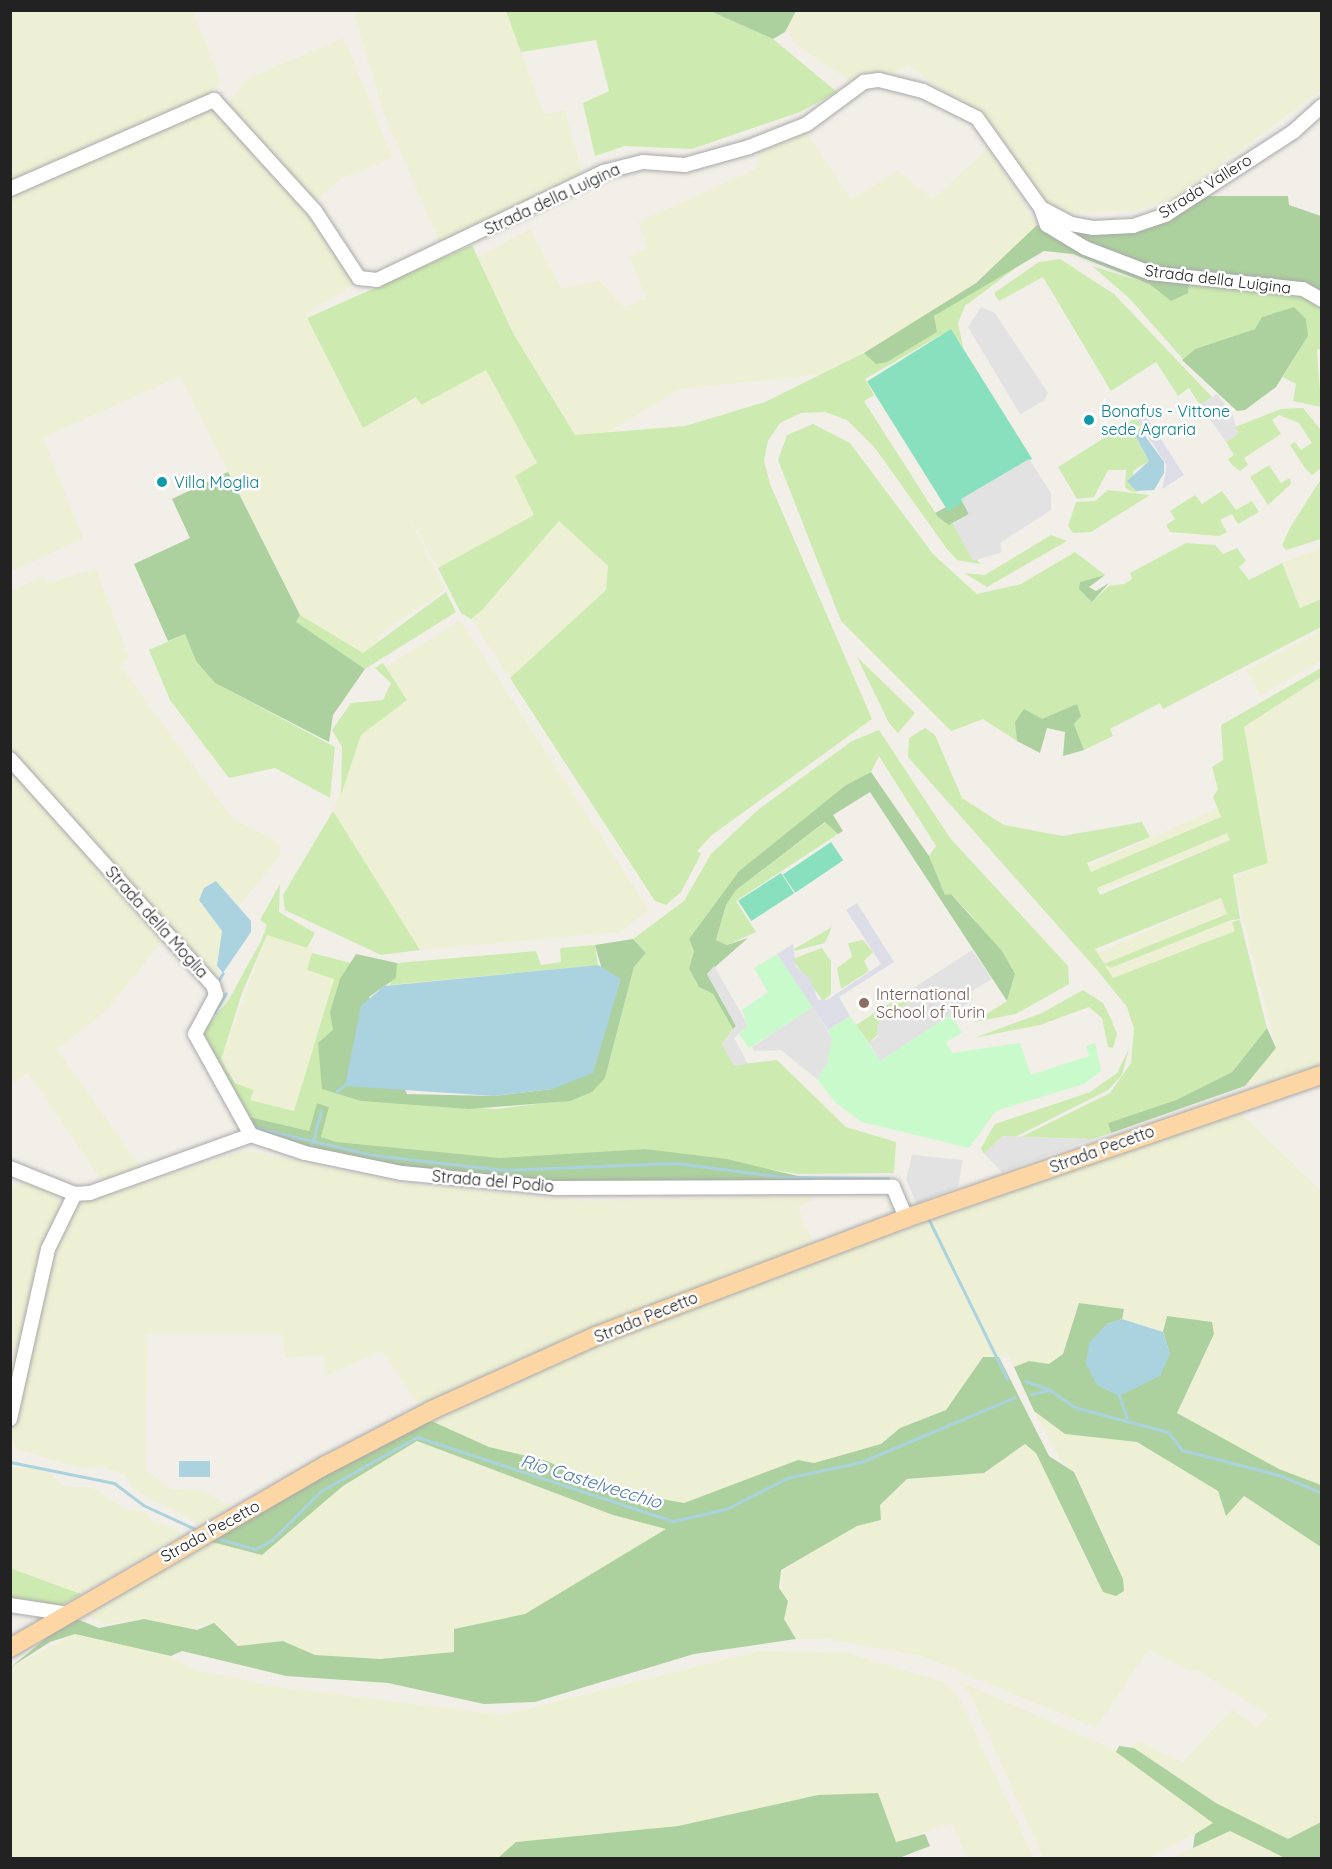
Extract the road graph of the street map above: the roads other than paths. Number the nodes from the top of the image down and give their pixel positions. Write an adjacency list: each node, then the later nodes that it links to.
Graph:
1 (1322, 106): 3 (street, Strada Vallero)
2 (10, 189): 3 (street, Strada della Luigina)
3 (1041, 208): 4 (street, Strada della Luigina)
4 (1322, 300)
5 (10, 759): 7 (street, Strada della Moglia)
6 (1322, 1075): 10 (main road, Strada Pecetto)
7 (251, 1135): 9 (street); 10 (street, Strada del Podio)
8 (10, 1168): 9 (street)
9 (75, 1194): 11 (street)
10 (906, 1218): 13 (main road, Strada Pecetto)
11 (10, 1419)
12 (10, 1605): 13 (street)
13 (63, 1613): 14 (main road, Strada Pecetto)
14 (10, 1648)

